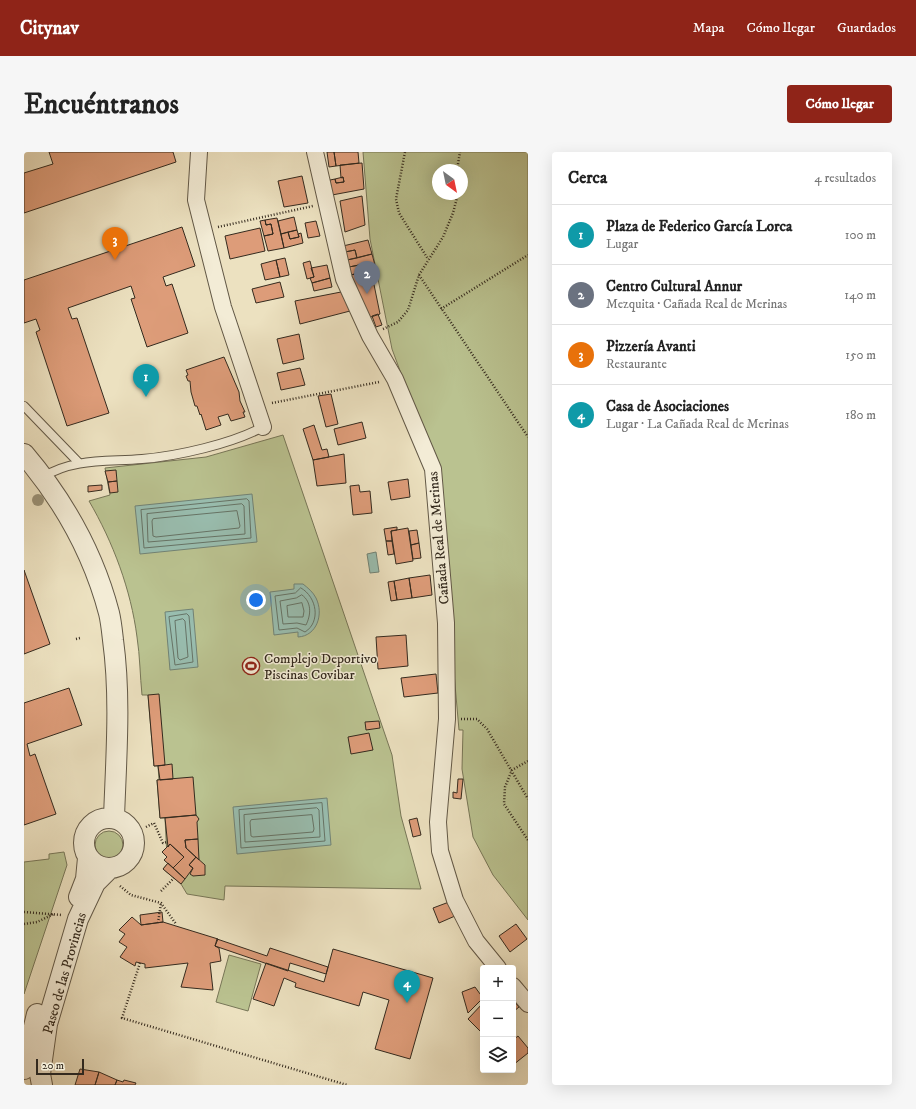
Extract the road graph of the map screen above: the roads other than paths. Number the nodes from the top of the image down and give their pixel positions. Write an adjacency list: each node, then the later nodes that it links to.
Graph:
1 (200, 152): 4 (street)
2 (315, 152): 11 (street, Cañada Real de Merinas)
3 (24, 406): 6 (lane)
4 (263, 427): 6 (lane)
5 (24, 454): 7 (street)
6 (79, 463): 7 (lane)
7 (44, 477): 8 (street)
8 (114, 818): 9 (street); 10 (street)
9 (88, 858): 10 (street); 14 (street, Paseo de las Provincias)
10 (109, 869): 15 (street, Paseo de las Provincias)
11 (496, 965)
12 (516, 990): 13 (street)
13 (528, 1004)
14 (24, 1070)
15 (42, 1085)

